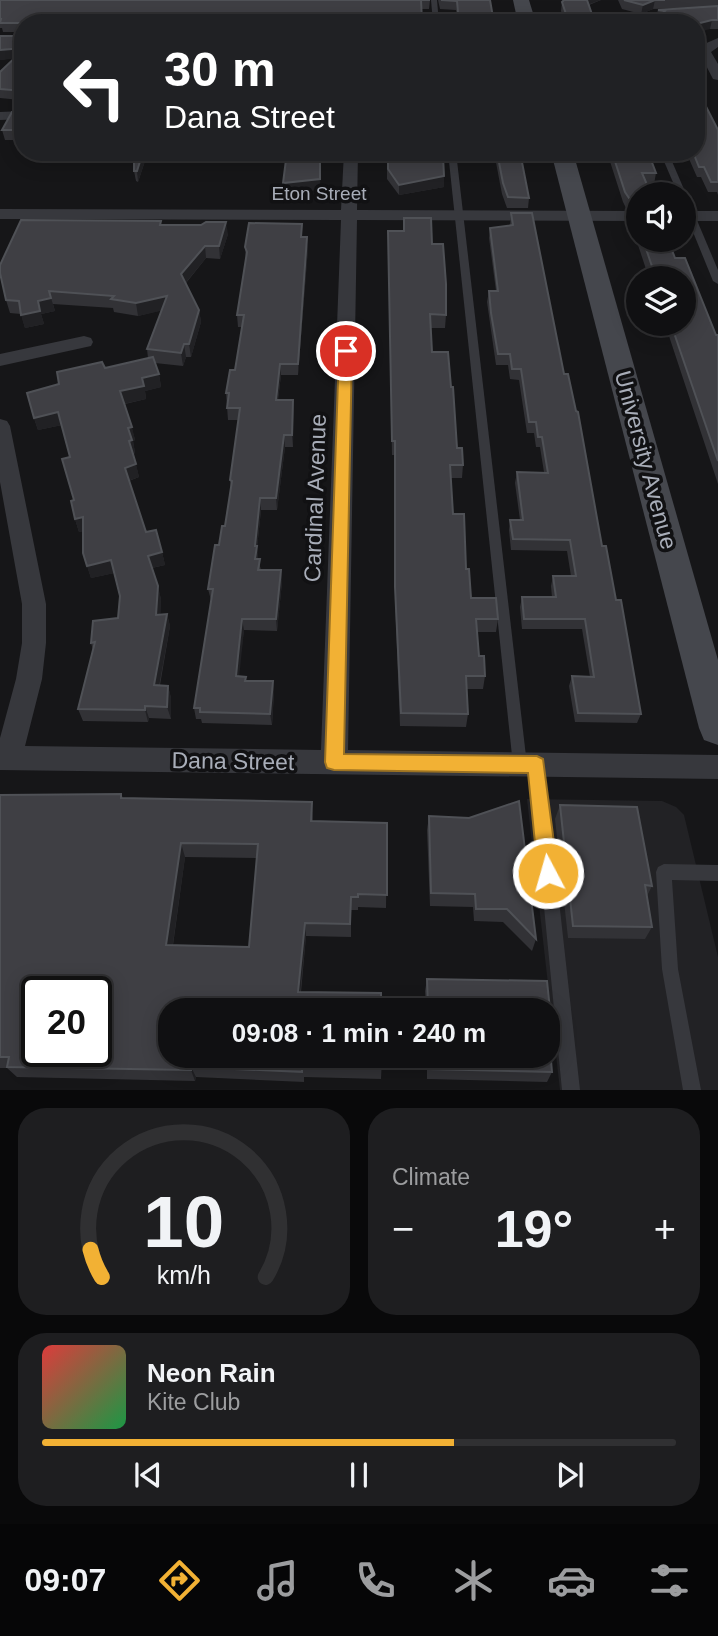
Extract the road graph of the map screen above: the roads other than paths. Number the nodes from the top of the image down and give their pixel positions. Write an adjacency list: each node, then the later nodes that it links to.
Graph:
1 (681, 11): 2 (lane)
2 (653, 14)
3 (714, 43): 4 (street)
4 (718, 76)
5 (351, 161): 11 (street, Cardinal Avenue)
6 (453, 161): 12 (lane)
7 (564, 161): 13 (street, University Avenue)
8 (668, 161): 9 (lane)
9 (677, 182)
10 (0, 214): 11 (street, Eton Street)
11 (349, 214): 12 (street, Eton Street); 24 (street, Cardinal Avenue)
12 (460, 215): 13 (street, Eton Street); 25 (lane)
13 (579, 216): 14 (street, Eton Street); 22 (street, University Avenue)
14 (626, 216)
15 (696, 216): 16 (street)
16 (718, 216)
17 (696, 233): 18 (lane)
18 (718, 281)
19 (84, 342): 20 (street)
20 (0, 360)
21 (0, 426): 23 (street)
22 (718, 728)
23 (4, 758): 24 (street, Dana Street)
24 (334, 762): 25 (street, Dana Street)
25 (528, 765): 26 (street, Dana Street); 28 (lane)
26 (718, 767)
27 (718, 873): 29 (lane)
28 (571, 1090)
29 (692, 1090)

